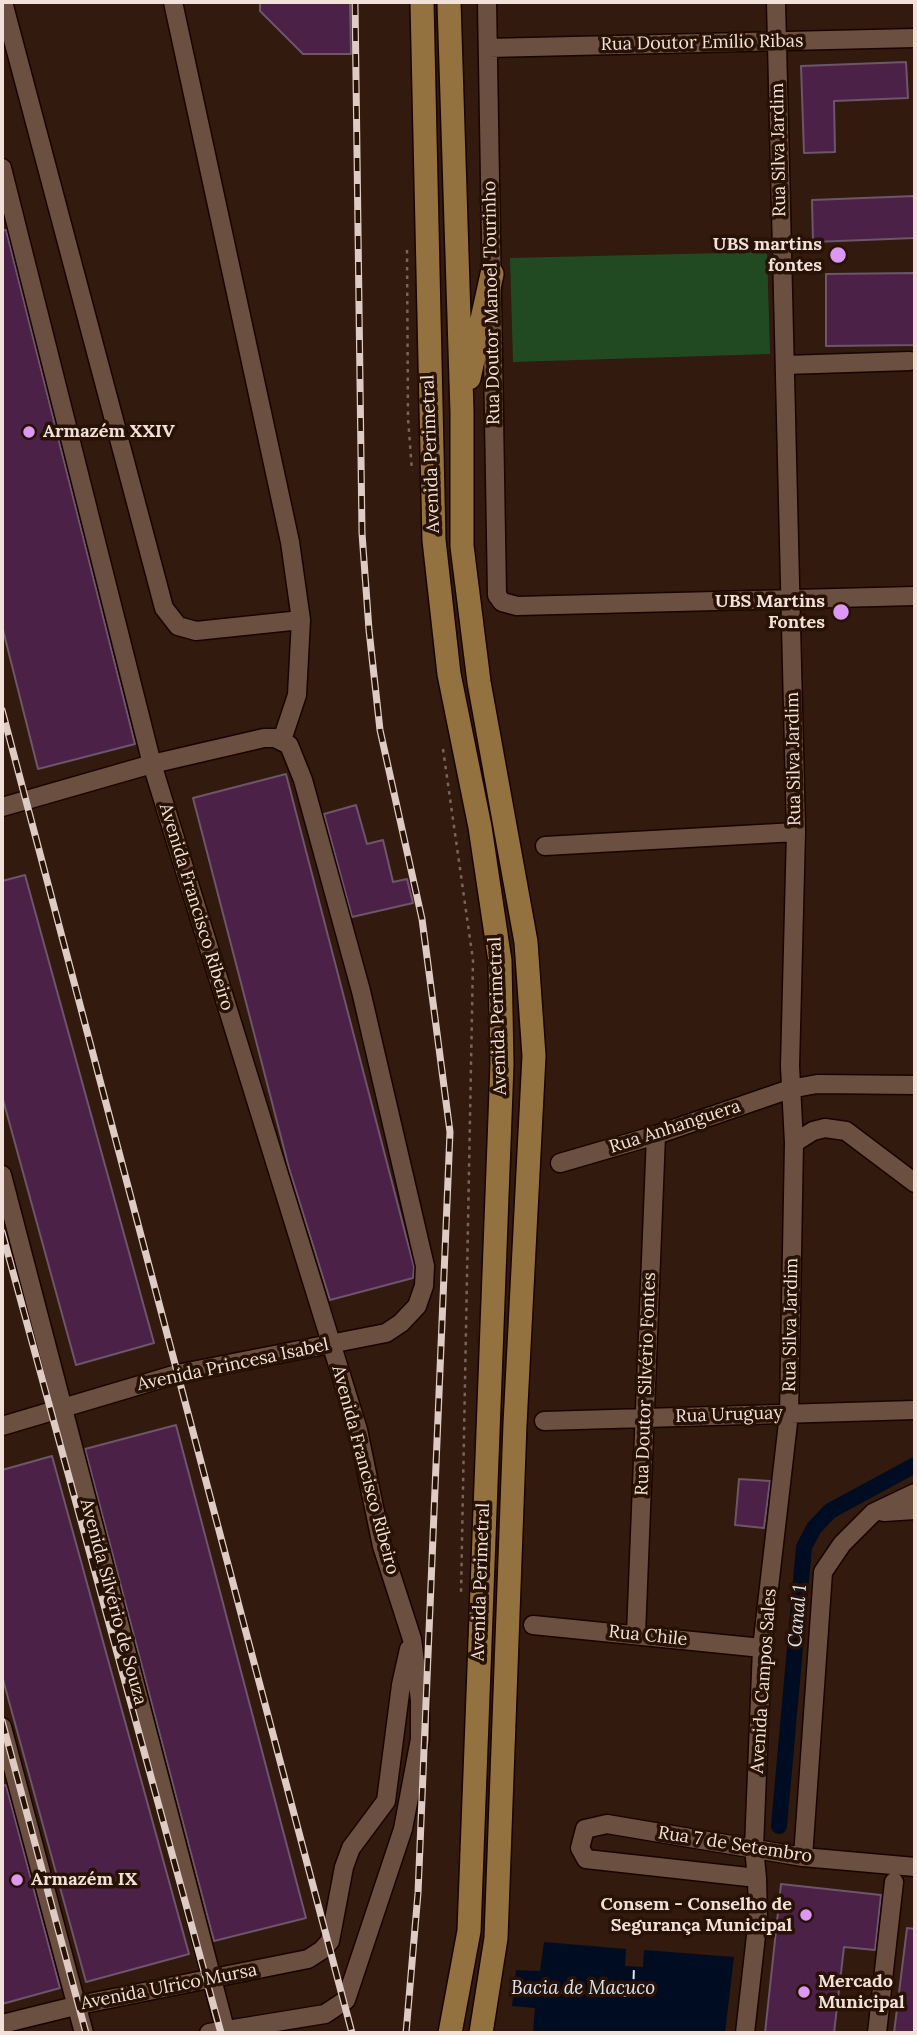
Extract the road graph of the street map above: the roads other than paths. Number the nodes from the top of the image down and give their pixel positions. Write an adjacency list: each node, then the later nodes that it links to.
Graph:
1 (3, 2): 18 (street)
2 (173, 2): 18 (street)
3 (422, 2): 57 (main road, Avenida Perimetral)
4 (449, 2): 15 (main road, Avenida Perimetral)
5 (487, 2): 9 (street, Rua Doutor Manoel Tourinho)
6 (776, 2): 8 (street, Rua Silva Jardim)
7 (915, 38): 8 (street, Rua Doutor Emílio Ribas)
8 (777, 42): 9 (street, Rua Doutor Emílio Ribas); 14 (street, Rua Silva Jardim)
9 (488, 48): 12 (street, Rua Doutor Manoel Tourinho)
10 (2, 168): 11 (street, Avenida Francisco Ribeiro)
11 (5, 198): 20 (street, Avenida Francisco Ribeiro)
12 (492, 274): 15 (main road); 17 (street, Rua Doutor Manoel Tourinho)
13 (910, 361): 14 (street)
14 (785, 365): 17 (street, Rua Silva Jardim)
15 (462, 412): 58 (main road, Avenida Perimetral)
16 (915, 596): 17 (street)
17 (791, 599): 22 (street, Rua Silva Jardim)
18 (301, 620): 19 (street)
19 (282, 740): 20 (street); 31 (street, Avenida Princesa Isabel)
20 (152, 764): 21 (street); 31 (street, Avenida Francisco Ribeiro)
21 (2, 807)
22 (796, 832): 23 (street); 25 (street, Rua Silva Jardim)
23 (545, 846)
24 (915, 1085): 25 (street, Rua Anhanguera)
25 (790, 1088): 26 (street, Rua Anhanguera); 27 (street, Rua Silva Jardim)
26 (656, 1135): 28 (street, Rua Anhanguera); 35 (street, Rua Doutor Silvério Fontes)
27 (794, 1143): 30 (street); 34 (street, Rua Silva Jardim)
28 (560, 1163)
29 (2, 1175): 32 (street, Avenida Silvério de Souza)
30 (915, 1183)
31 (330, 1344): 32 (street, Avenida Princesa Isabel); 44 (street, Avenida Francisco Ribeiro)
32 (62, 1408): 37 (street, Avenida Princesa Isabel); 52 (street, Avenida Silvério de Souza)
33 (915, 1410): 34 (street, Rua Uruguay)
34 (789, 1413): 35 (street, Rua Uruguay); 41 (street, Rua Silva Jardim)
35 (645, 1418): 36 (street, Rua Uruguay); 43 (street, Rua Doutor Silvério Fontes)
36 (544, 1421)
37 (2, 1426)
38 (915, 1493): 40 (street)
39 (915, 1510): 40 (street)
40 (873, 1513): 48 (street)
41 (779, 1515): 45 (street, Avenida Campos Sales)
42 (533, 1625): 43 (street, Rua Chile)
43 (636, 1634): 45 (street, Rua Chile)
44 (412, 1639): 52 (street, Avenida Ulrico Mursa); 55 (street, Avenida Francisco Ribeiro)
45 (762, 1648): 47 (street, Avenida Campos Sales)
46 (2, 1727): 53 (street)
47 (754, 1848): 48 (street, Rua 7 de Setembro); 50 (street, Avenida Campos Sales); 50 (street, Rua 7 de Setembro)
48 (803, 1857): 49 (street, Rua 7 de Setembro)
49 (915, 1867)
50 (757, 1878): 59 (street, Avenida Campos Sales)
51 (894, 1882): 60 (street)
52 (212, 1979): 53 (street, Avenida Ulrico Mursa); 55 (street, Avenida Silvério de Souza)
53 (77, 2006): 54 (street, Avenida Ulrico Mursa); 56 (street)
54 (2, 2024)
55 (217, 2031)
56 (84, 2033)
57 (450, 2033)
58 (481, 2033)
59 (745, 2033)
60 (877, 2033)

